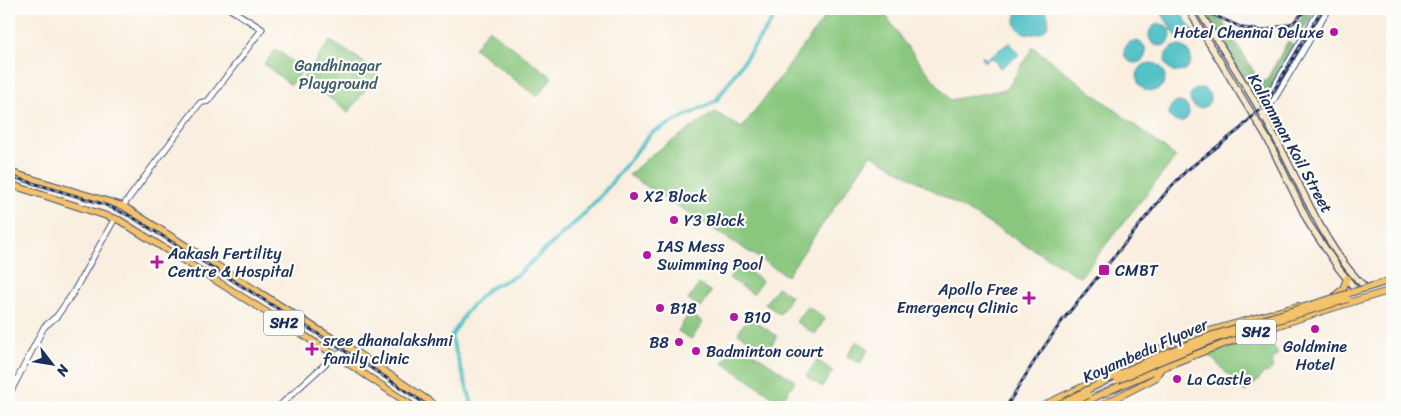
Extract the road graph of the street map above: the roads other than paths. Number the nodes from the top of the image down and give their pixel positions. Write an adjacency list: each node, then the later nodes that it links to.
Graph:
1 (230, 9): 10 (street)
2 (1188, 9): 14 (main road, Kaliamman Koil Street)
3 (1198, 9): 6 (main road, Kaliamman Koil Street)
4 (1320, 9): 6 (street)
5 (1328, 9): 7 (street)
6 (1260, 110): 7 (main road, Kaliamman Koil Street)
7 (1263, 118): 17 (main road, Kaliamman Koil Street)
8 (9, 172): 10 (main road, SH2)
9 (9, 184): 11 (main road, SH2)
10 (123, 206): 12 (main road, SH2)
11 (115, 218): 13 (main road, SH2); 29 (street)
12 (218, 266): 13 (main road); 23 (main road, SH2)
13 (211, 277): 24 (main road, SH2)
14 (1347, 278): 18 (main road, Kaliamman Koil Street); 20 (main road)
15 (1392, 279): 17 (main road, SH2); 35 (main road, Koyambedu Flyover, bridge)
16 (1392, 285): 36 (main road, Koyambedu Flyover, bridge)
17 (1365, 287): 18 (main road, SH2)
18 (1356, 290): 20 (main road, SH2)
19 (1392, 290): 22 (main road, SH2)
20 (1336, 295): 21 (main road, SH2)
21 (1238, 323): 22 (main road); 25 (main road, SH2)
22 (1242, 337): 26 (main road, SH2)
23 (351, 349): 24 (street); 33 (main road, SH2)
24 (335, 355): 31 (street); 32 (main road, SH2)
25 (1140, 357): 27 (main road); 28 (main road, SH2)
26 (1162, 366): 27 (main road, SH2); 38 (main road)
27 (1148, 373): 30 (main road, SH2)
28 (1083, 386): 30 (main road); 34 (main road, SH2)
29 (9, 395)
30 (1090, 400): 37 (main road, SH2)
31 (278, 407)
32 (414, 407)
33 (438, 407)
34 (1040, 407)
35 (1054, 407)
36 (1064, 407)
37 (1075, 407)
38 (1098, 407)

